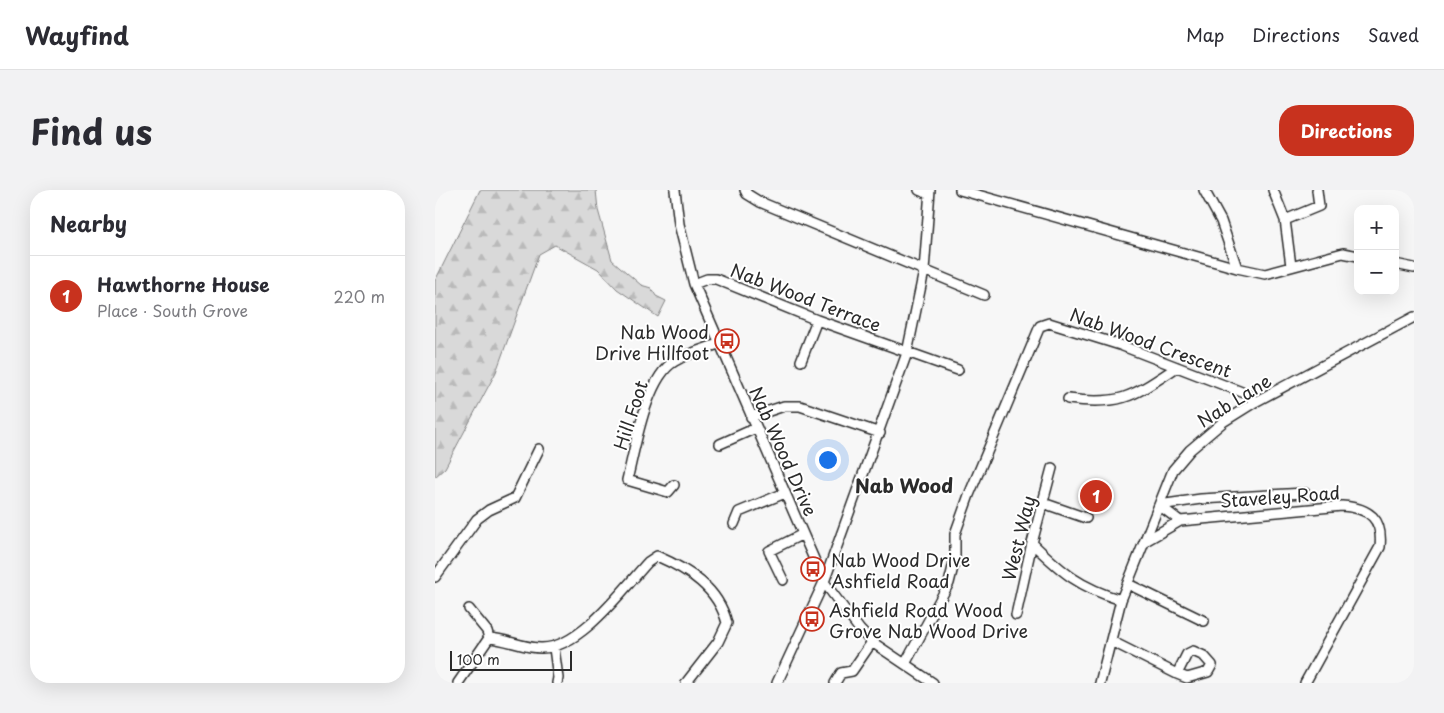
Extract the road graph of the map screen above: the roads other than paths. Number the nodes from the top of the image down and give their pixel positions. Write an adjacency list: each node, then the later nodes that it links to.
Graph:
1 (675, 190): 16 (street, Nab Wood Drive)
2 (745, 190): 15 (street)
3 (919, 190): 8 (street)
4 (960, 190): 13 (street)
5 (1204, 190): 13 (street)
6 (1273, 190): 9 (street)
7 (1317, 190): 9 (street)
8 (930, 192): 15 (street)
9 (1285, 220): 12 (street)
10 (1354, 255): 12 (street)
11 (1399, 265): 14 (street)
12 (1291, 266): 13 (street)
13 (1237, 268)
14 (1414, 268)
15 (925, 271): 17 (street); 21 (street)
16 (694, 284): 19 (street, Nab Wood Terrace); 20 (street, Nab Wood Drive)
17 (985, 296)
18 (1414, 317): 26 (street, Nab Lane)
19 (817, 320): 21 (street, Nab Wood Terrace); 22 (street)
20 (718, 344): 27 (street, Nab Wood Drive); 33 (street, Hill Foot)
21 (907, 353): 24 (street, Nab Wood Terrace); 29 (street)
22 (801, 361)
23 (1177, 367): 25 (street); 26 (street, Nab Wood Crescent); 56 (street, Nab Wood Crescent)
24 (958, 370)
25 (1068, 399)
26 (1255, 402): 37 (street, Nab Lane)
27 (751, 417): 28 (street, Nab Wood Drive); 29 (street)
28 (756, 428): 30 (street); 34 (street, Nab Wood Drive)
29 (880, 433): 46 (street)
30 (720, 444)
31 (539, 449): 44 (street)
32 (1052, 468): 36 (street, West Way)
33 (674, 485)
34 (785, 493): 40 (street); 41 (street, Nab Wood Drive)
35 (1305, 493): 37 (street)
36 (1043, 504): 38 (street); 43 (street, West Way)
37 (1159, 506): 39 (street); 42 (street, Nab Lane)
38 (1086, 518)
39 (1180, 521): 42 (street, Staveley Road); 65 (street, Staveley Road)
40 (735, 524)
41 (803, 534): 45 (street); 46 (street, Nab Wood Drive)
42 (1147, 540): 47 (street, Nab Lane)
43 (1032, 543): 48 (street); 50 (street, West Way)
44 (435, 577)
45 (783, 580)
46 (825, 582): 54 (street, Nab Wood Drive); 61 (street)
47 (1128, 584): 48 (street, Nab Lane); 51 (street)
48 (1121, 600): 53 (street, Nab Lane)
49 (469, 610): 52 (street)
50 (1016, 615)
51 (1204, 621)
52 (489, 638): 55 (street); 59 (street)
53 (1111, 641): 57 (street); 64 (street, Nab Lane)
54 (873, 642): 56 (street, Nab Wood Drive); 62 (street)
55 (554, 648): 58 (street); 60 (street)
56 (905, 664): 63 (street, Nab Wood Drive)
57 (1177, 674)
58 (561, 681)
59 (458, 683)
60 (686, 683)
61 (777, 683)
62 (835, 683)
63 (933, 683)
64 (1100, 683)
65 (1305, 683)

